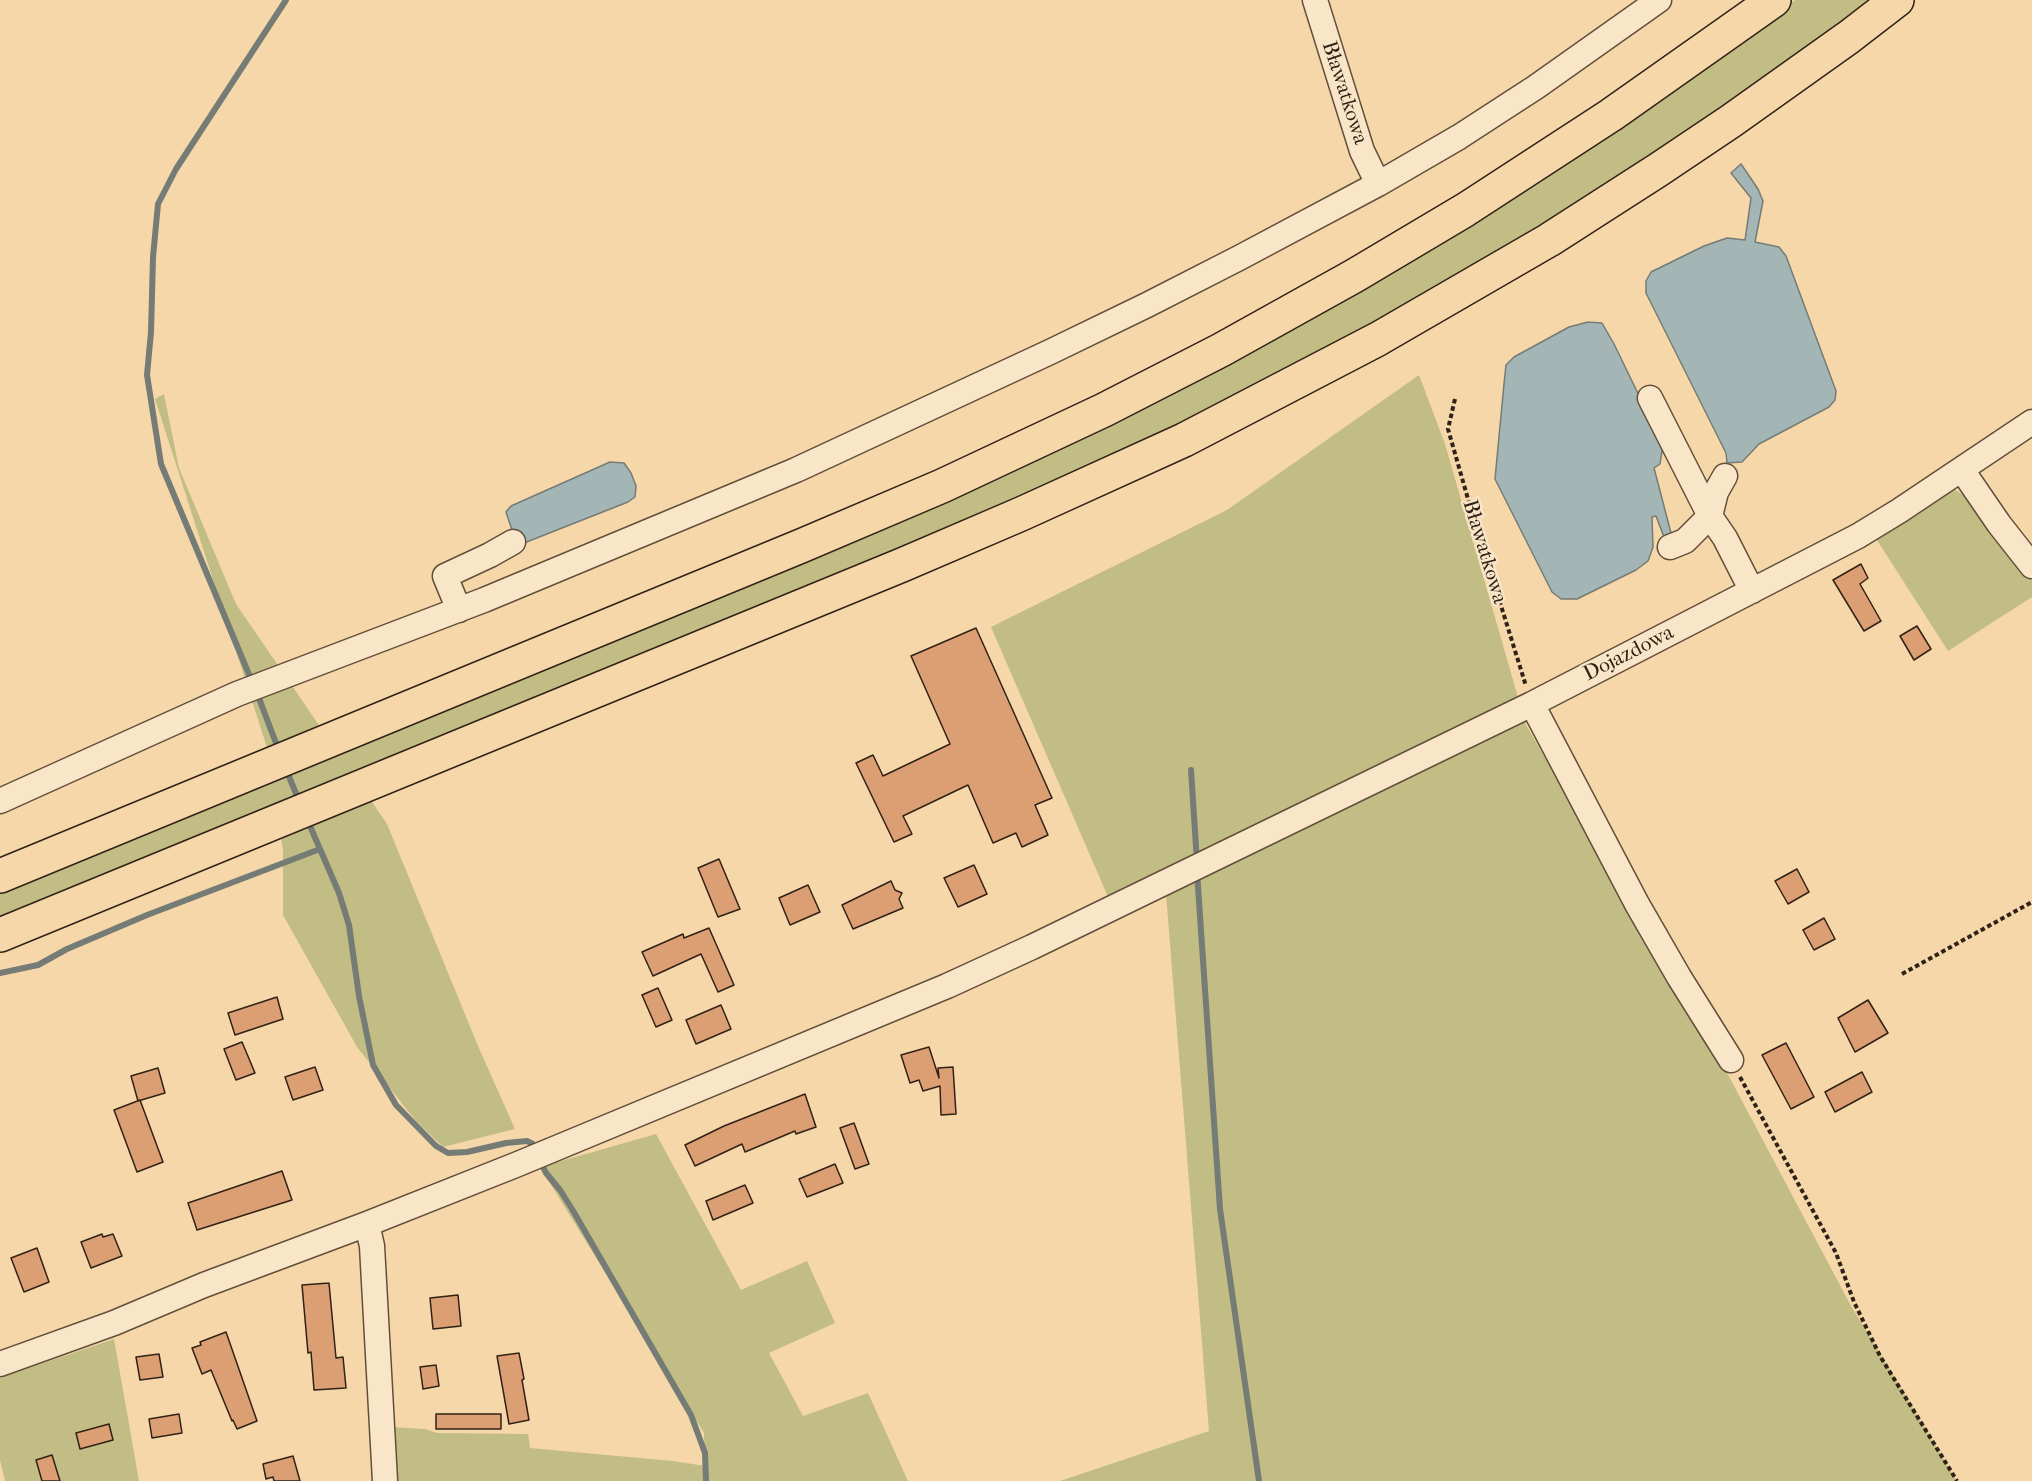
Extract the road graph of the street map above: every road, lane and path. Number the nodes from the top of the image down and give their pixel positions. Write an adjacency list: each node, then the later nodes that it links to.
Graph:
1 (1315, 0): 5 (street, Bławatkowa)
2 (1659, 0): 5 (street)
3 (1774, 0): 19 (highway)
4 (1896, 0): 21 (highway)
5 (1378, 184): 16 (street)
6 (1650, 398): 11 (street)
7 (1455, 399): 17 (path, Bławatkowa)
8 (2032, 422): 9 (street, Dojazdowa)
9 (1962, 470): 14 (street); 15 (street, Dojazdowa)
10 (1725, 476): 11 (street)
11 (1710, 516): 13 (street); 15 (street)
12 (513, 542): 16 (street)
13 (1670, 547)
14 (2032, 566)
15 (1752, 591): 17 (street, Dojazdowa)
16 (459, 610): 18 (street)
17 (1532, 704): 23 (street); 24 (street, Dojazdowa)
18 (0, 801)
19 (0, 876)
20 (2032, 902): 22 (path)
21 (0, 935)
22 (1902, 974)
23 (1731, 1060): 27 (path)
24 (367, 1224): 25 (street, Dojazdowa); 26 (street)
25 (0, 1364)
26 (385, 1481)
27 (1957, 1481)

